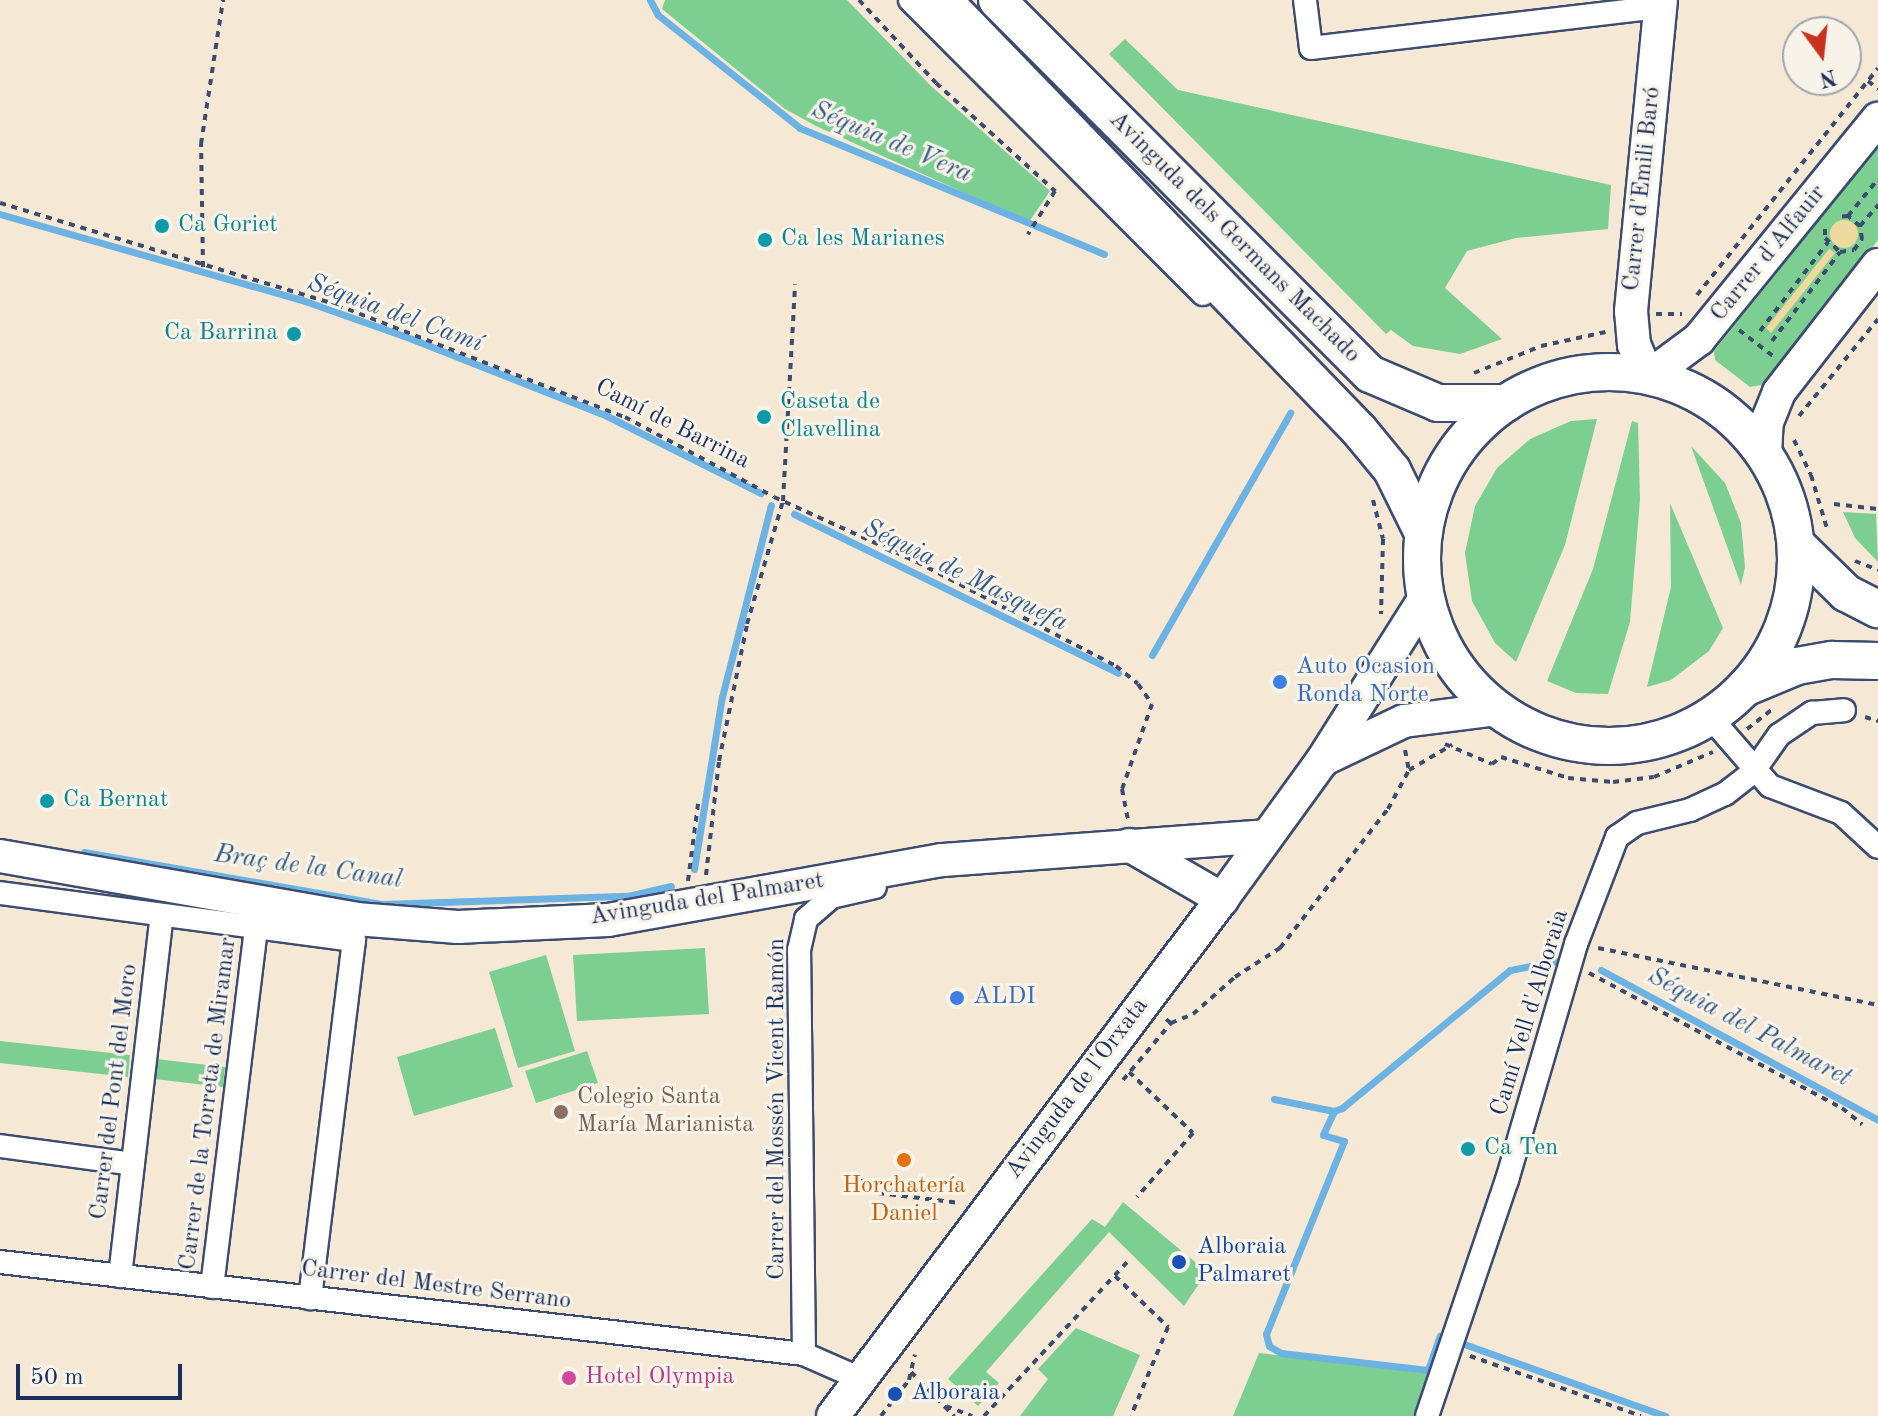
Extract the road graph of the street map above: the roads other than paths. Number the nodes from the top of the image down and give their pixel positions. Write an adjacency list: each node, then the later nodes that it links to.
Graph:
1 (910, 0): 10 (street, Avinguda dels Germans Machado)
2 (943, 0): 10 (main road, Avinguda dels Germans Machado)
3 (997, 0): 11 (main road, Avinguda dels Germans Machado)
4 (1305, 0): 6 (street)
5 (1661, 4): 6 (street); 9 (main road, Carrer d'Emili Baró)
6 (1553, 8)
7 (1878, 119): 9 (main road, Carrer d'Alfauir)
8 (1878, 265): 12 (main road)
9 (1648, 376): 11 (main road); 12 (main road)
10 (1326, 395): 13 (main road, Avinguda dels Germans Machado)
11 (1506, 403): 13 (main road)
12 (1765, 455): 14 (main road)
13 (1423, 533): 16 (main road)
14 (1796, 544): 15 (main road); 18 (main road)
15 (1875, 588)
16 (1425, 598): 19 (main road); 22 (main road, Avinguda de l'Orxata)
17 (1878, 661): 18 (main road)
18 (1745, 688): 21 (main road)
19 (1496, 709): 21 (main road); 22 (main road, Avinguda de l'Orxata)
20 (1844, 710): 23 (street, Camí Vell d'Alboraia)
21 (1720, 730): 23 (street)
22 (1322, 761): 24 (main road, Avinguda de l'Orxata)
23 (1753, 772): 26 (street); 42 (street, Camí Vell d'Alboraia)
24 (1266, 836): 25 (main road, Avinguda del Palmaret); 30 (main road, Avinguda de l'Orxata)
25 (1129, 845): 28 (main road, Avinguda del Palmaret); 30 (main road)
26 (1878, 847)
27 (0, 856): 28 (main road, Avinguda del Palmaret)
28 (942, 860): 39 (street, Carrer del Mossén Vicent Ramón)
29 (0, 893): 31 (street)
30 (1222, 899): 40 (main road, Avinguda de l'Orxata)
31 (162, 915): 32 (street); 34 (street, Carrer del Pont del Moro)
32 (256, 927): 37 (street, Carrer de la Torreta de Miramar); 38 (street)
33 (0, 1146): 34 (street)
34 (133, 1164): 36 (street, Carrer del Pont del Moro)
35 (0, 1262): 36 (street, Carrer del Mestre Serrano)
36 (120, 1276): 37 (street, Carrer del Mestre Serrano)
37 (212, 1287): 38 (street, Carrer del Mestre Serrano)
38 (310, 1298): 39 (street, Carrer del Mestre Serrano)
39 (804, 1354): 40 (street, Carrer del Mestre Serrano)
40 (861, 1379): 41 (main road, Avinguda de l'Orxata)
41 (833, 1416)
42 (1427, 1416)

